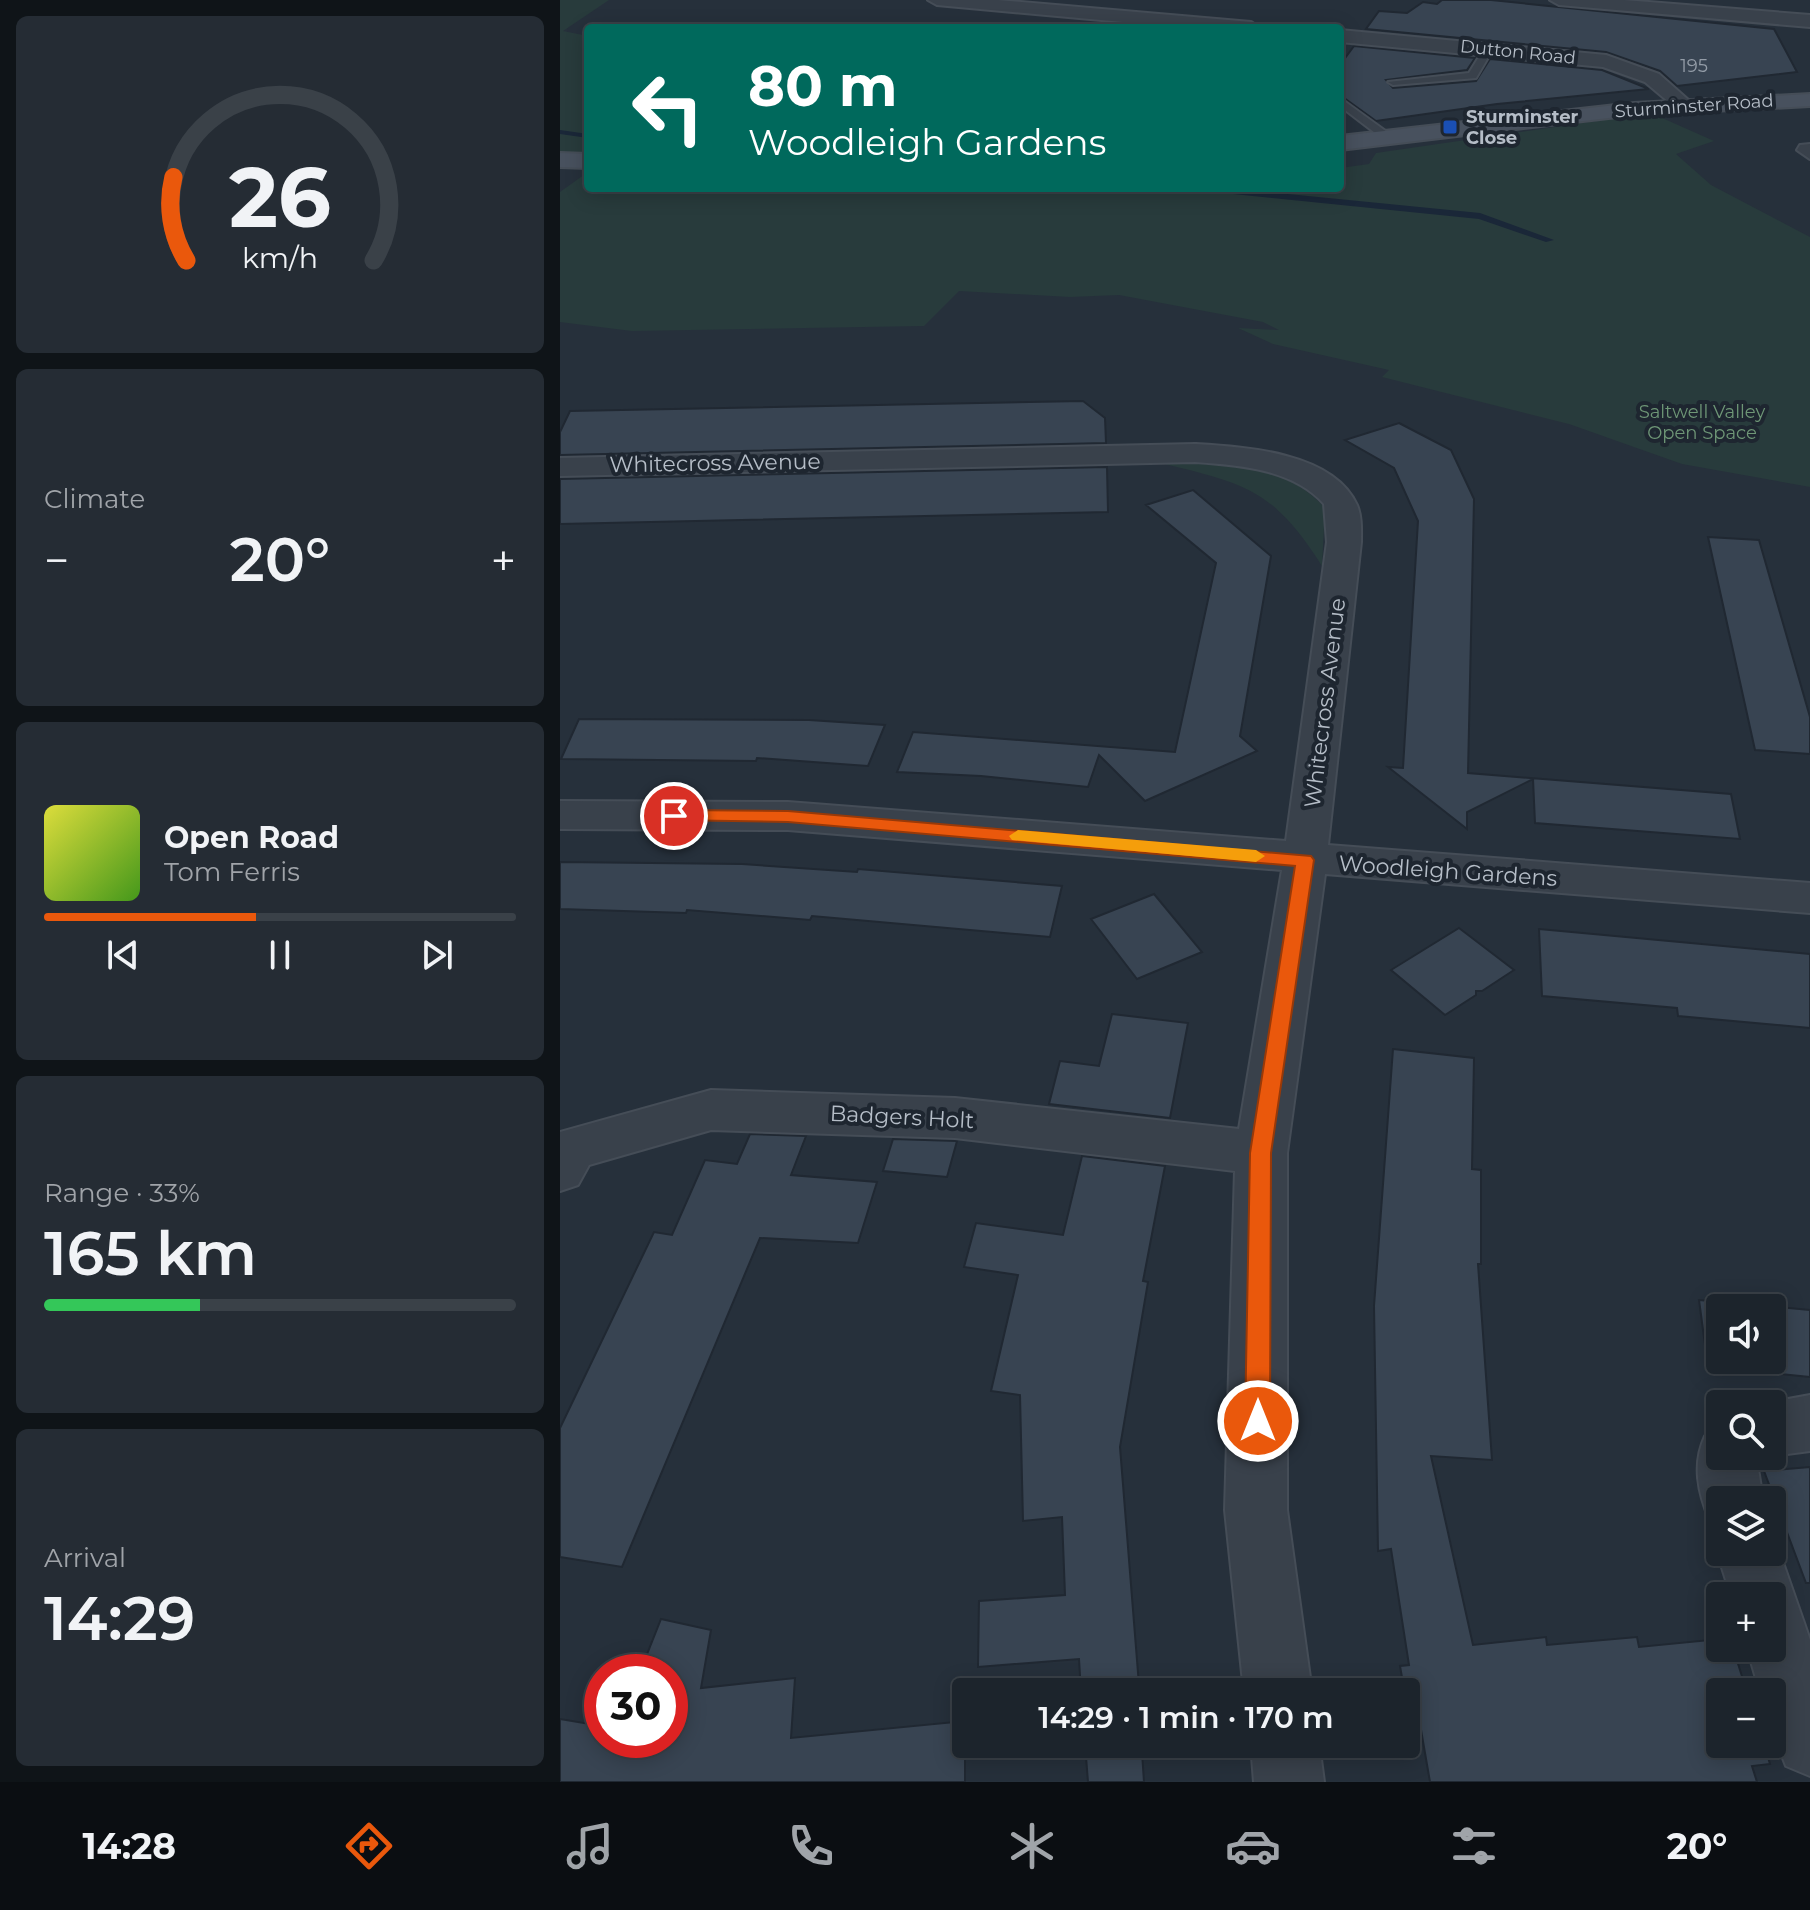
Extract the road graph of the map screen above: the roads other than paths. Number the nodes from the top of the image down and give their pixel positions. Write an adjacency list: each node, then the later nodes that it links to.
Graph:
1 (937, 0): 4 (street)
2 (1121, 0): 4 (street)
3 (1559, 0): 5 (street)
4 (1103, 15): 6 (street)
5 (1810, 21)
6 (1205, 24)
7 (1344, 36): 8 (street, Dutton Road)
8 (1488, 49): 9 (lane); 12 (street, Dutton Road)
9 (1393, 82)
10 (1810, 100): 12 (street, Sturminster Road)
11 (1344, 104): 13 (lane)
12 (1684, 105): 13 (street, Sturminster Road)
13 (1387, 137): 14 (street, Sturminster Road)
14 (1344, 142)
15 (560, 160): 16 (street)
16 (584, 161)
17 (560, 467): 19 (street, Whitecross Avenue)
18 (560, 815): 19 (street, Woodleigh Gardens)
19 (1305, 860): 20 (street, Woodleigh Gardens); 21 (street, Whitecross Avenue)
20 (1810, 898)
21 (1261, 1153): 22 (street, Badgers Holt); 26 (street, Whitecross Avenue)
22 (560, 1170)
23 (1810, 1423): 24 (street)
24 (1786, 1426)
25 (1784, 1662): 27 (street)
26 (1276, 1678)
27 (1810, 1742)
28 (1286, 1758): 29 (street)
29 (1289, 1782)

